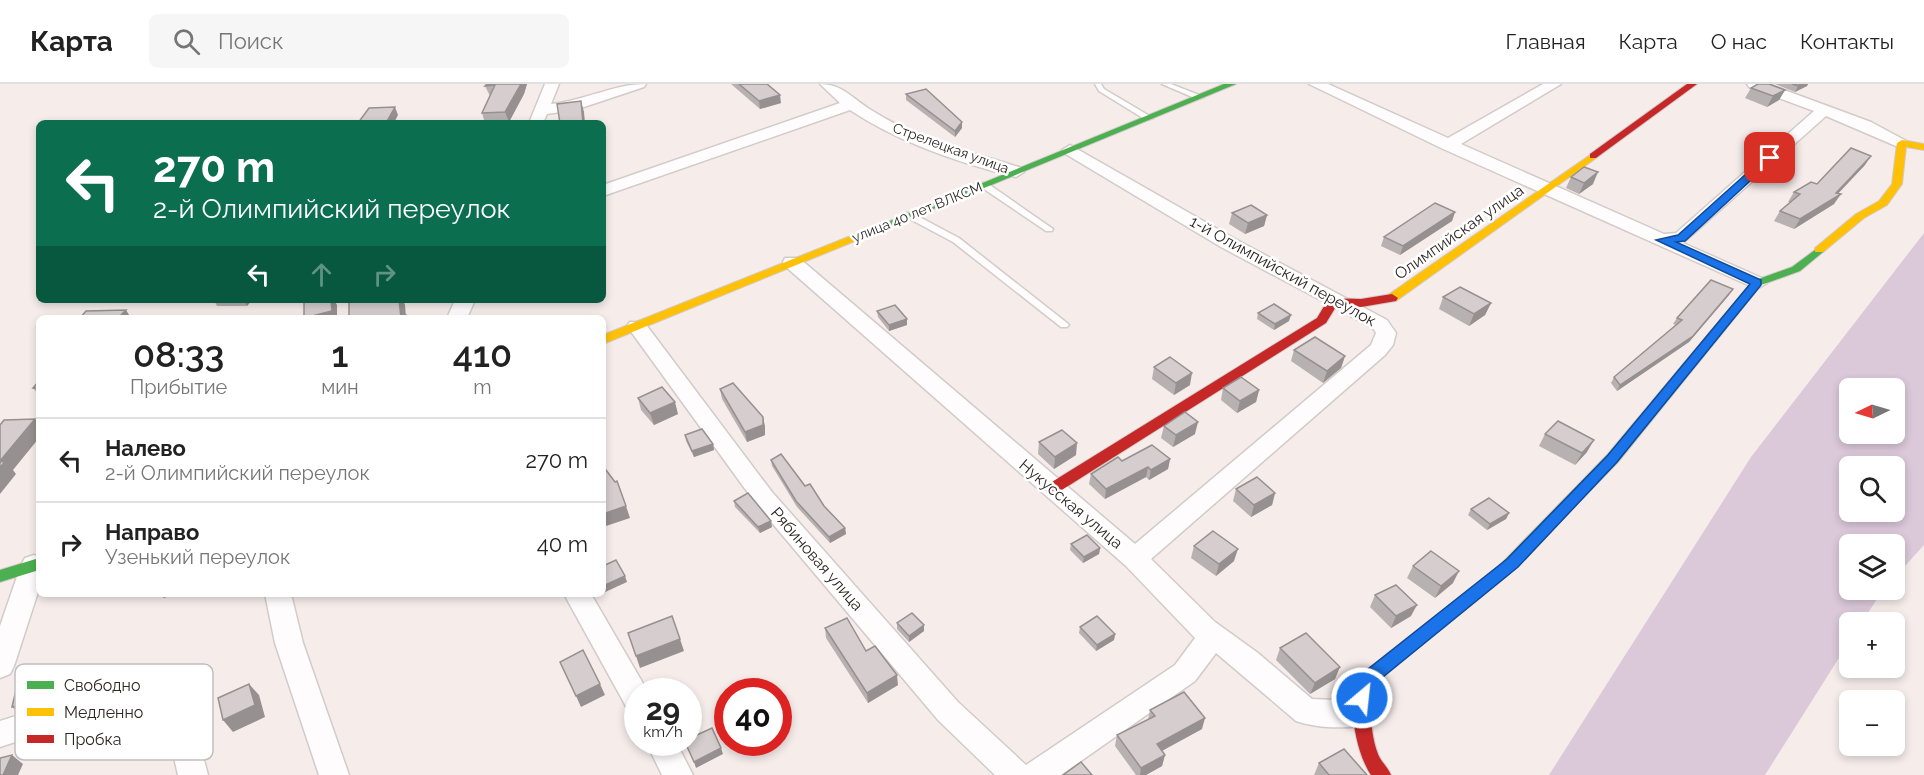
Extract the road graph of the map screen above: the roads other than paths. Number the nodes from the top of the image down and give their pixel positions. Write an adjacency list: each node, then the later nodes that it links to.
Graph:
1 (552, 84): 14 (street)
2 (639, 84): 14 (street)
3 (827, 84): 12 (street, Стрелецкая улица)
4 (1098, 84): 15 (lane)
5 (1165, 84): 11 (lane)
6 (1232, 84): 11 (street, улица 40 лет ВЛКСМ)
7 (1316, 84): 17 (street)
8 (1554, 84): 17 (street)
9 (1693, 84): 22 (street, Олимпийская улица)
10 (1754, 84): 13 (street)
11 (1200, 97): 15 (street, улица 40 лет ВЛКСМ)
12 (848, 105): 20 (street, Стрелецкая улица); 23 (street)
13 (1823, 111): 16 (street); 26 (street)
14 (538, 116)
15 (1149, 118): 19 (street, улица 40 лет ВЛКСМ)
16 (1902, 142): 18 (street); 28 (street)
17 (1447, 145): 22 (street)
18 (1924, 147)
19 (1070, 150): 20 (street, улица 40 лет ВЛКСМ); 29 (street, 1-й Олимпийский переулок)
20 (1016, 172): 21 (street, улица 40 лет ВЛКСМ)
21 (984, 185): 24 (street, улица 40 лет ВЛКСМ); 25 (lane)
22 (1548, 189): 26 (street); 29 (street, Олимпийская улица)
23 (606, 191)
24 (909, 215): 27 (street, улица 40 лет ВЛКСМ); 30 (lane)
25 (1049, 229)
26 (1662, 240): 28 (street)
27 (792, 262): 31 (street, улица 40 лет ВЛКСМ); 33 (street, Нукусская улица)
28 (1757, 283): 42 (street)
29 (1333, 301): 33 (street); 34 (street, 1-й Олимпийский переулок)
30 (1064, 325)
31 (637, 326): 32 (street, улица 40 лет ВЛКСМ); 50 (street, Рябиновая улица)
32 (606, 339)
33 (1052, 489): 34 (street, Нукусская улица)
34 (1135, 559): 39 (street, Нукусская улица)
35 (36, 564): 36 (street); 40 (street)
36 (0, 576)
37 (279, 597): 48 (street)
38 (579, 597): 41 (street)
39 (1213, 635): 42 (street, Нукусская улица); 51 (street)
40 (0, 666)
41 (625, 678)
42 (1360, 714): 52 (street)
43 (15, 729): 44 (street)
44 (0, 734)
45 (668, 756): 49 (street)
46 (190, 760): 47 (street)
47 (193, 775)
48 (334, 775)
49 (678, 775)
50 (1016, 775)
51 (1036, 775)
52 (1382, 775)

